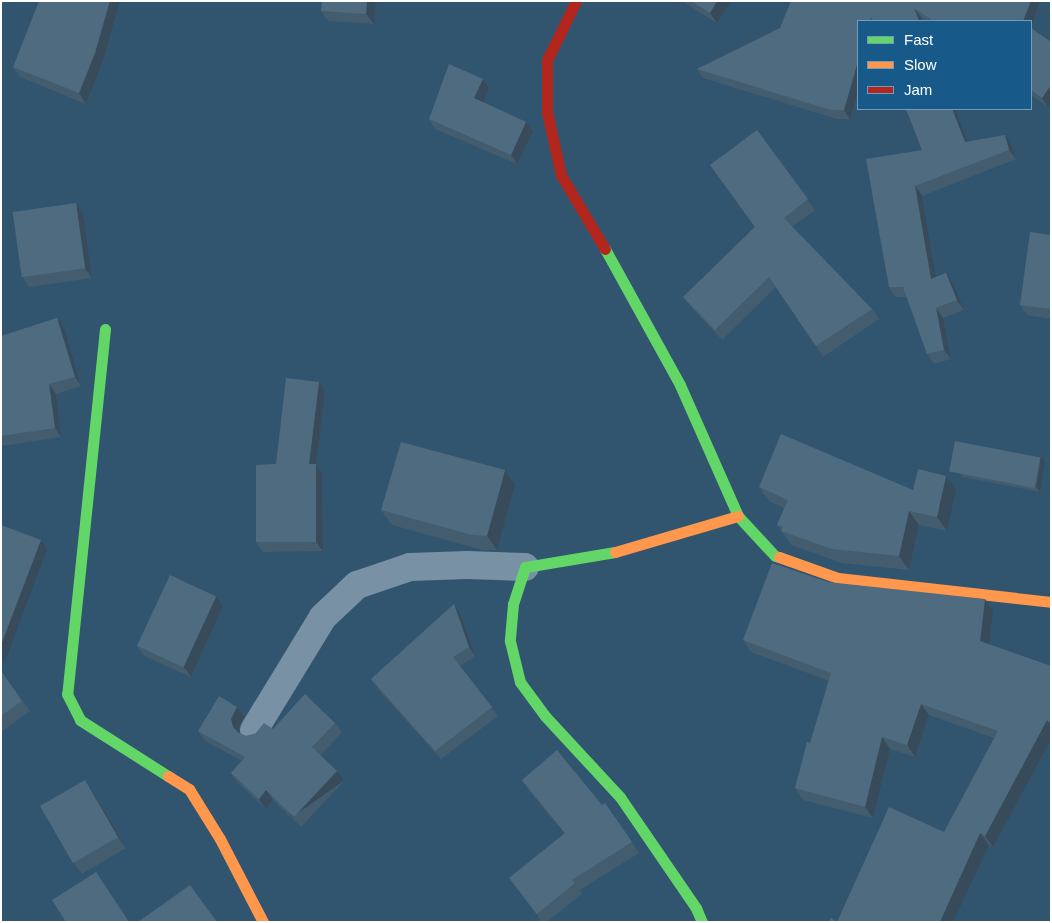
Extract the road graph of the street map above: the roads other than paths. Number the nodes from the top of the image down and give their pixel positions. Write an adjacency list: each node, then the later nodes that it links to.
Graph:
1 (576, 1): 3 (street)
2 (105, 329): 7 (street)
3 (738, 516): 4 (street); 5 (street)
4 (525, 567): 6 (street); 8 (street)
5 (1051, 602)
6 (254, 730)
7 (263, 922)
8 (702, 922)

